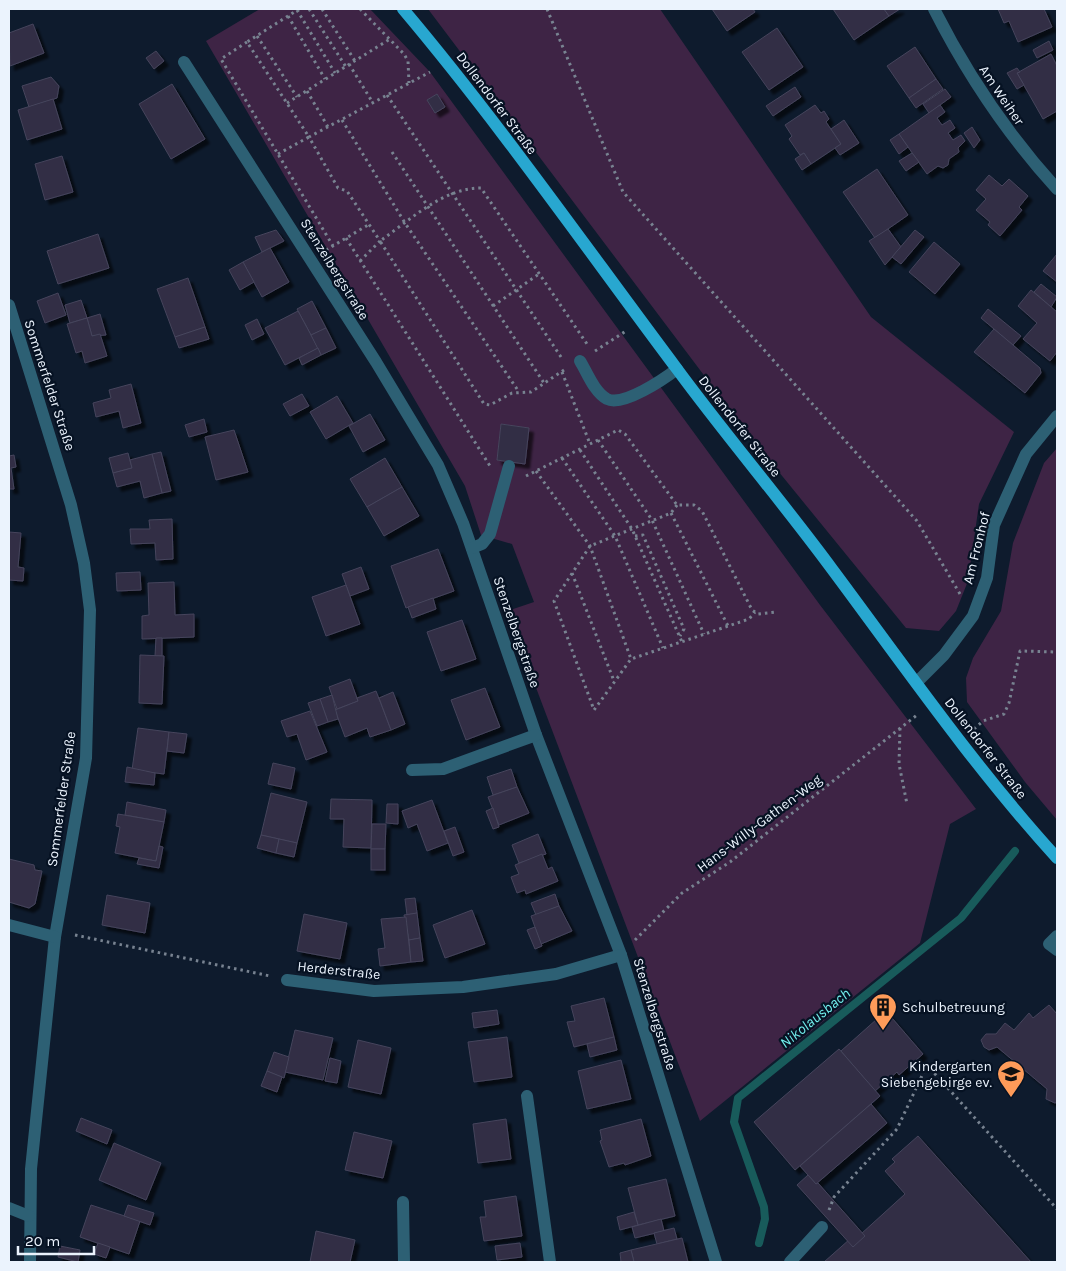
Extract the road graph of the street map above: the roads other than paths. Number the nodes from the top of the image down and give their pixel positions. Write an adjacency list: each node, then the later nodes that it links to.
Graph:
1 (403, 9): 7 (main road, Dollendorfer Straße)
2 (934, 9): 4 (street, Am Weiher)
3 (184, 62): 10 (street, Stenzelbergstraße)
4 (1057, 189)
5 (9, 305): 16 (street, Sommerfelder Straße)
6 (580, 361): 7 (street)
7 (677, 369): 11 (main road, Dollendorfer Straße)
8 (1057, 416): 11 (street, Am Fronhof)
9 (509, 466): 10 (street)
10 (472, 548): 12 (street, Stenzelbergstraße)
11 (917, 682): 14 (main road, Dollendorfer Straße)
12 (536, 735): 13 (street); 19 (street, Stenzelbergstraße)
13 (412, 770)
14 (1057, 858)
15 (9, 925): 16 (street)
16 (56, 934): 24 (street, Sommerfelder Straße)
17 (1057, 936): 18 (street)
18 (1057, 950)
19 (621, 955): 20 (street, Herderstraße); 29 (street, Stenzelbergstraße)
20 (287, 980)
21 (527, 1096): 28 (street)
22 (403, 1202): 27 (street)
23 (9, 1208): 24 (street)
24 (29, 1216): 26 (street, Sommerfelder Straße)
25 (822, 1227): 30 (street)
26 (30, 1262)
27 (404, 1262)
28 (550, 1262)
29 (716, 1262)
30 (790, 1262)

